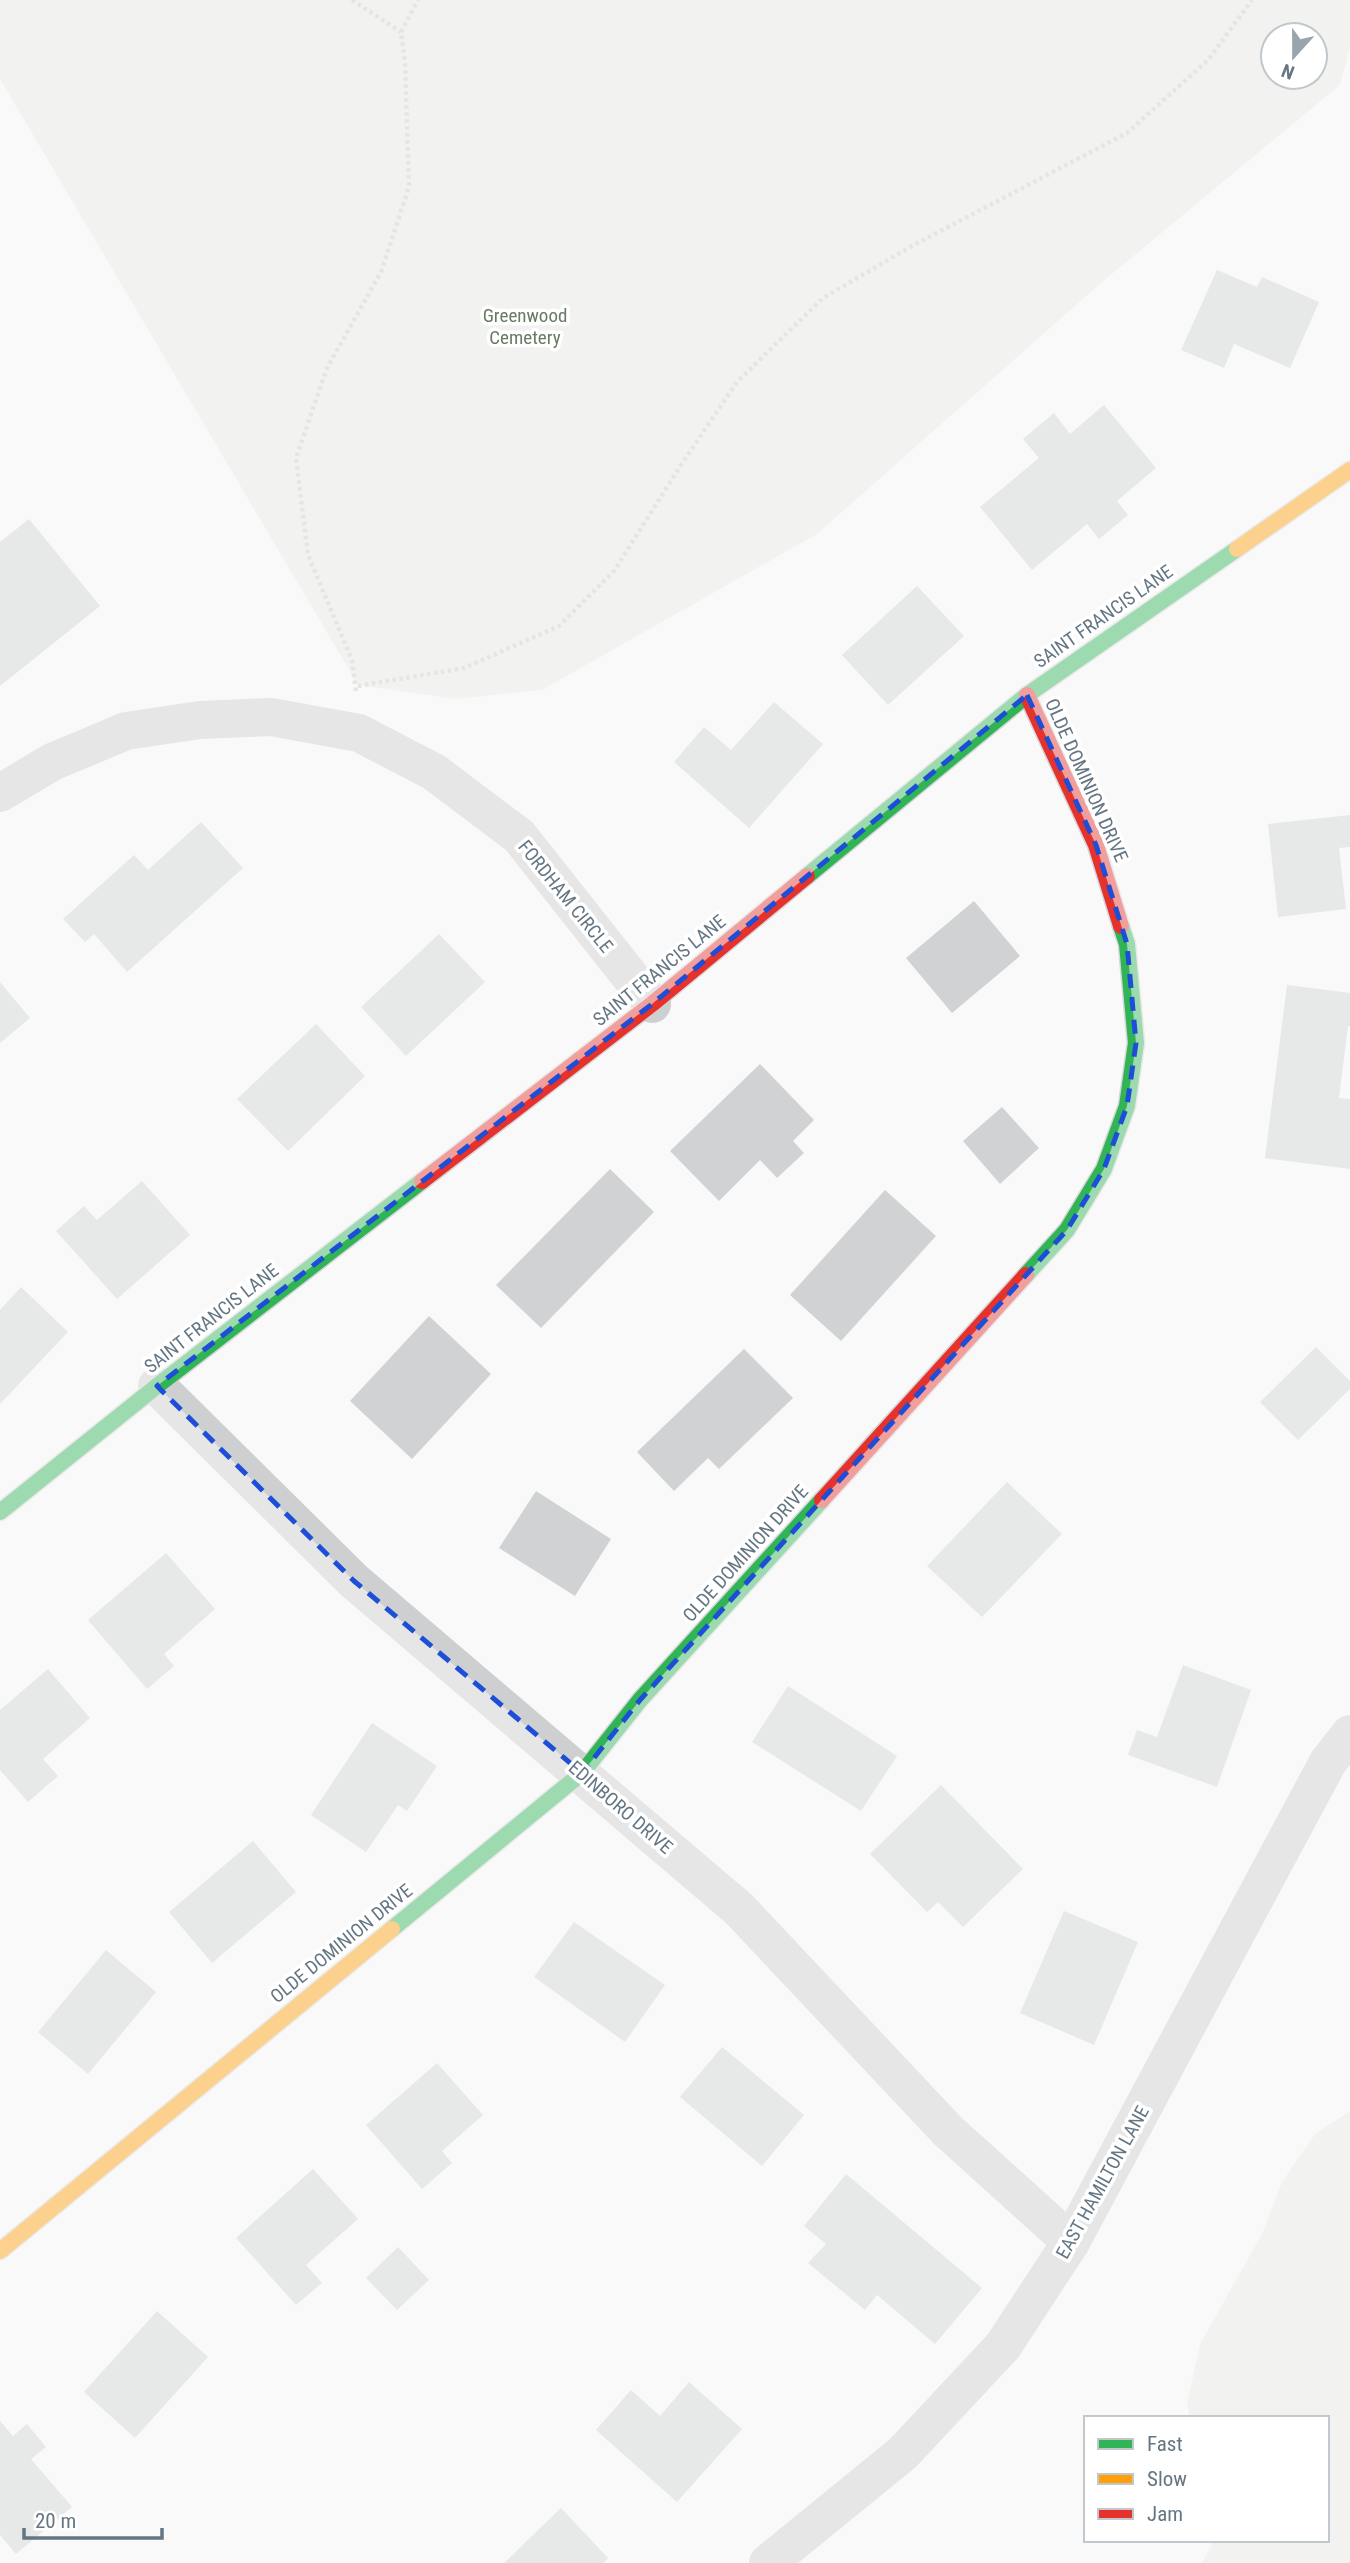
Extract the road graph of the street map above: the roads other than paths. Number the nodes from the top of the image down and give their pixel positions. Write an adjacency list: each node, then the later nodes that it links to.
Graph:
1 (1350, 470): 2 (street, SAINT FRANCIS LANE)
2 (1027, 695): 4 (street, SAINT FRANCIS LANE); 8 (street, OLDE DOMINION DRIVE)
3 (0, 793): 4 (street, FORDHAM CIRCLE)
4 (652, 1004): 5 (street, SAINT FRANCIS LANE)
5 (157, 1386): 6 (street, SAINT FRANCIS LANE); 8 (street, EDINBORO DRIVE)
6 (0, 1512)
7 (1350, 1734): 9 (street, EAST HAMILTON LANE)
8 (582, 1773): 9 (street, EDINBORO DRIVE); 10 (street, OLDE DOMINION DRIVE)
9 (1071, 2242): 11 (street, EAST HAMILTON LANE)
10 (0, 2251)
11 (768, 2563)

